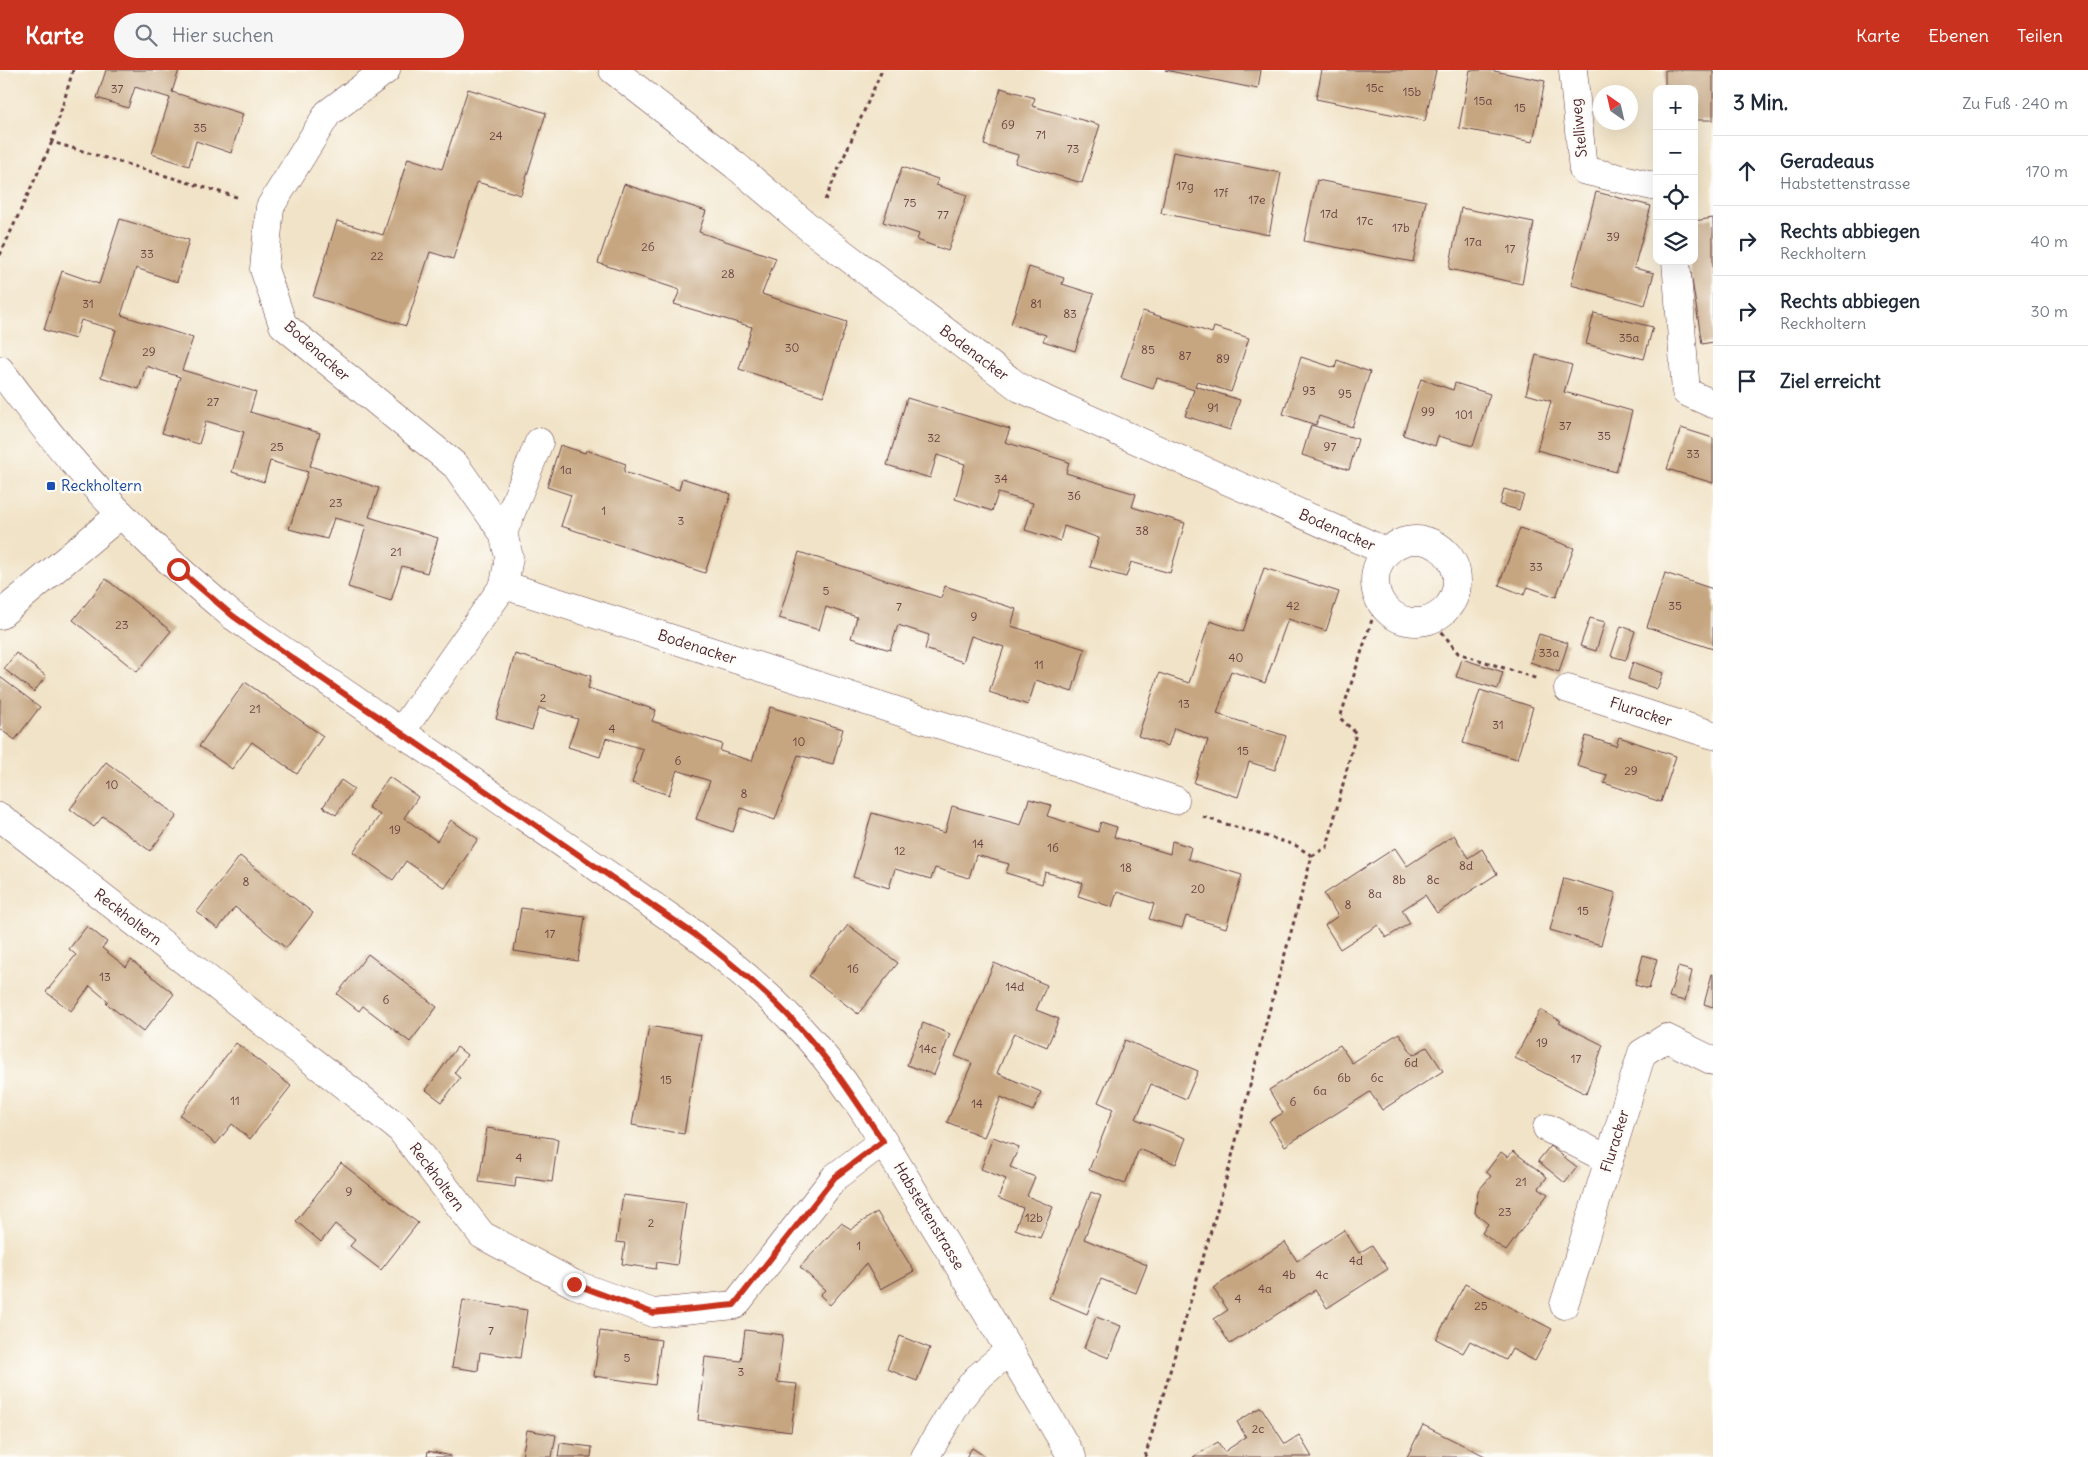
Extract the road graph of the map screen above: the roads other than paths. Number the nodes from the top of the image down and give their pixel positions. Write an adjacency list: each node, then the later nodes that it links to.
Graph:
1 (386, 70): 10 (street, Bodenacker)
2 (613, 70): 11 (street, Bodenacker)
3 (1573, 70): 4 (street, Stelliweg)
4 (1653, 186)
5 (1676, 265): 7 (street)
6 (0, 370): 9 (street, Habstettenstrasse)
7 (1713, 404)
8 (539, 442): 10 (street)
9 (121, 514): 13 (street); 15 (street, Habstettenstrasse)
10 (504, 532): 12 (street, Bodenacker)
11 (1387, 552): 11 (street, Bodenacker)
12 (504, 585): 15 (street, Bodenacker); 17 (street, Bodenacker)
13 (0, 615)
14 (1568, 689): 16 (street, Fluracker)
15 (401, 732): 21 (street, Habstettenstrasse)
16 (1713, 735)
17 (1175, 800)
18 (0, 818): 21 (street, Reckholtern)
19 (1713, 1061): 22 (street, Fluracker)
20 (1547, 1128): 22 (street)
21 (883, 1141): 24 (street, Habstettenstrasse)
22 (1609, 1160): 23 (street, Fluracker)
23 (1564, 1305)
24 (1010, 1350): 25 (street); 26 (street, Habstettenstrasse)
25 (925, 1457)
26 (1072, 1457)

